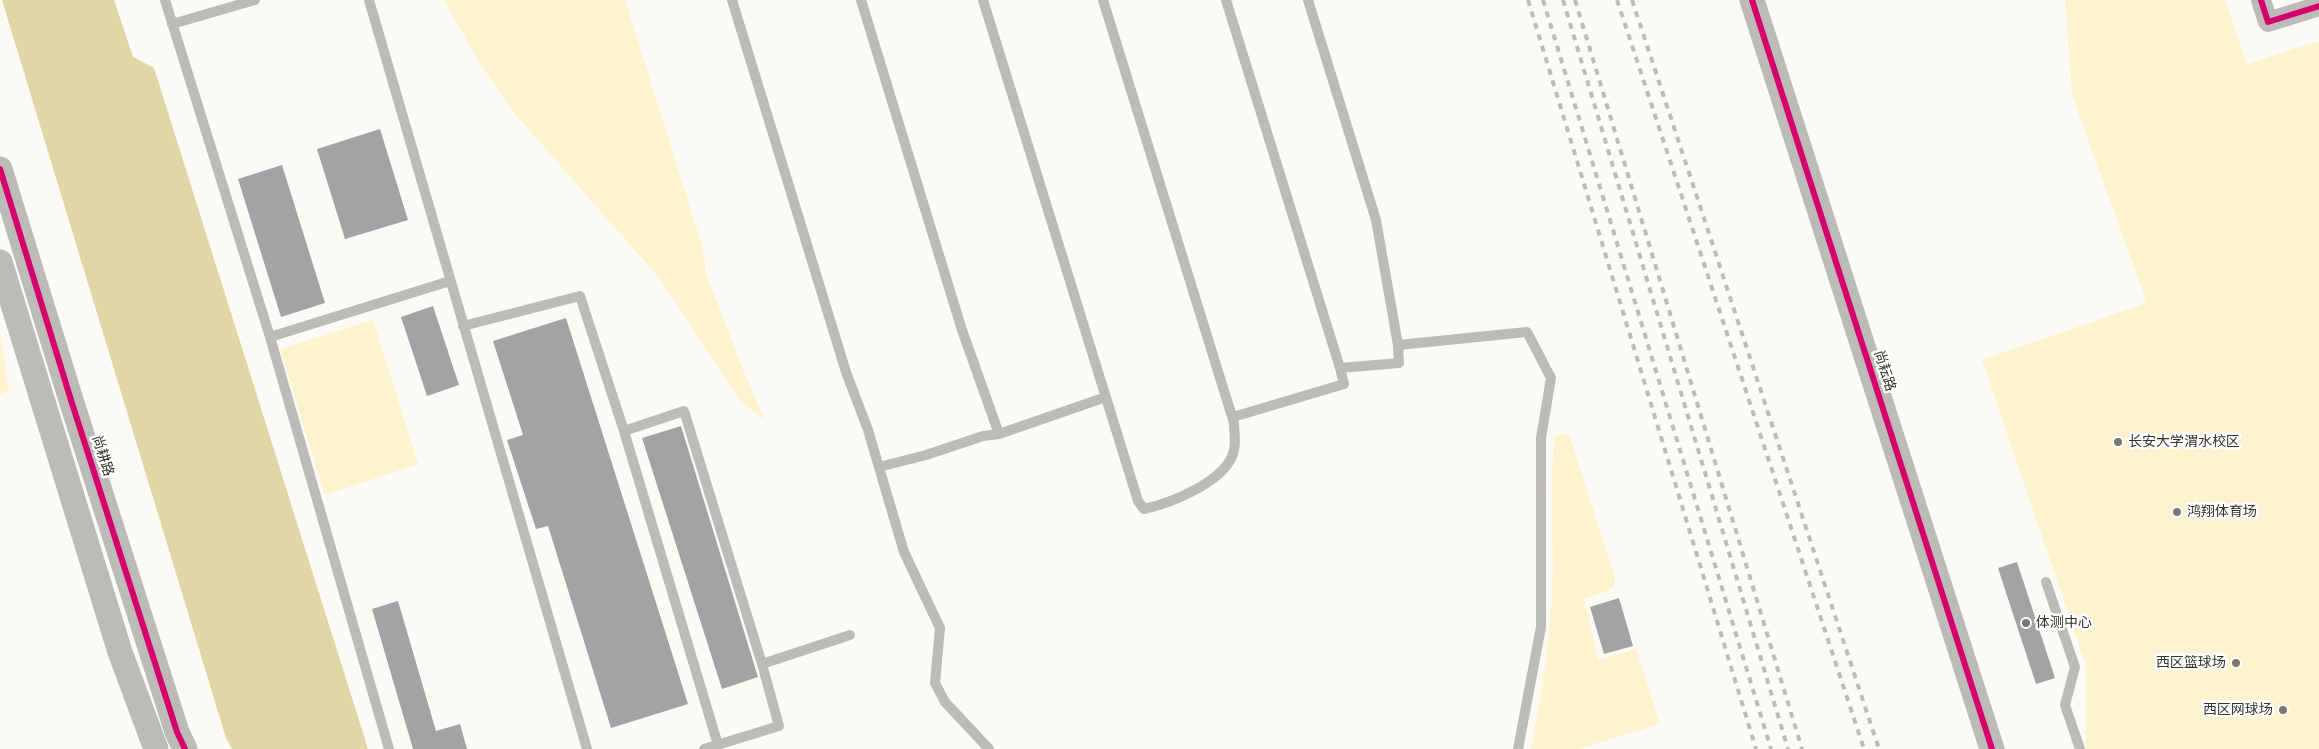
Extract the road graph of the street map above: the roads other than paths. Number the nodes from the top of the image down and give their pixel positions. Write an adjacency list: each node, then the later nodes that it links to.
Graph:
1 (165, 0): 13 (lane)
2 (255, 0): 13 (lane)
3 (370, 0): 16 (lane)
4 (732, 0): 25 (lane)
5 (861, 0): 24 (lane)
6 (982, 0): 21 (lane)
7 (1103, 0): 22 (lane)
8 (1226, 0): 20 (lane)
9 (1308, 0): 19 (lane)
10 (1752, 0): 37 (street, 尚耘路)
11 (2262, 0): 12 (street)
12 (2319, 6)
13 (172, 24): 18 (lane)
14 (0, 169): 31 (street, 尚耕路)
15 (0, 262): 30 (street)
16 (450, 281): 17 (lane); 18 (lane)
17 (463, 326): 23 (lane); 33 (lane)
18 (270, 337): 32 (lane)
19 (1398, 345): 20 (lane); 36 (lane)
20 (1340, 368): 22 (lane)
21 (1106, 397): 22 (lane); 24 (lane)
22 (1233, 417)
23 (624, 430): 28 (lane); 29 (lane)
24 (999, 434): 25 (lane)
25 (879, 468): 35 (lane)
26 (2046, 582): 38 (lane)
27 (850, 635): 28 (lane)
28 (762, 664): 29 (lane)
29 (718, 745): 34 (lane)
30 (156, 749)
31 (185, 749)
32 (389, 749)
33 (587, 749)
34 (704, 749)
35 (989, 749)
36 (1518, 749)
37 (1992, 749)
38 (2080, 749)

